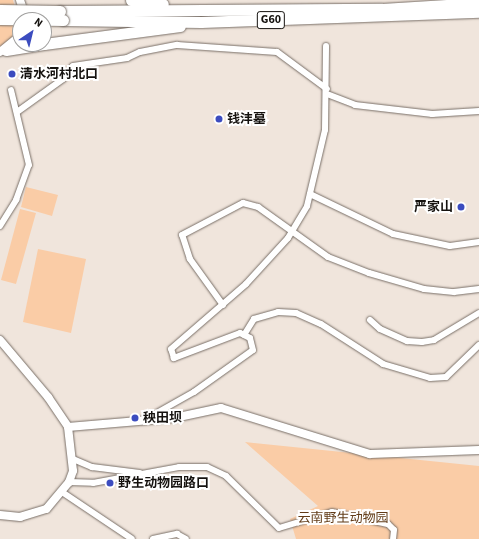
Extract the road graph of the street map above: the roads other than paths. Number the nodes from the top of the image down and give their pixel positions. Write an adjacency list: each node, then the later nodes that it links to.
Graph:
1 (20, 0): 6 (street)
2 (131, 0): 5 (highway)
3 (479, 3): 5 (highway, G60)
4 (0, 10): 8 (highway, G60, bridge)
5 (225, 10): 8 (highway, G60)
6 (23, 12)
7 (479, 12): 10 (highway, G60)
8 (62, 15): 9 (highway, G60, bridge); 10 (highway, G60)
9 (0, 19)
10 (201, 22): 12 (highway)
11 (12, 43): 14 (street)
12 (52, 43)
13 (326, 46): 16 (street)
14 (3, 51)
15 (11, 90): 18 (street)
16 (327, 92): 17 (street); 18 (street); 19 (street)
17 (479, 111)
18 (17, 112): 20 (street)
19 (310, 194): 21 (street); 22 (street)
20 (0, 226)
21 (291, 233): 23 (street); 24 (street); 24 (street)
22 (479, 242)
23 (479, 289)
24 (223, 306): 27 (street)
25 (479, 313): 26 (street)
26 (370, 320)
27 (244, 335): 29 (street); 30 (street)
28 (0, 340): 31 (street)
29 (479, 345)
30 (143, 421): 31 (street); 32 (street)
31 (68, 428): 33 (street)
32 (479, 450)
33 (73, 459): 34 (street); 35 (street)
34 (146, 473): 35 (street); 41 (street)
35 (69, 482): 36 (street)
36 (62, 492): 37 (street); 38 (street)
37 (0, 515)
38 (132, 539)
39 (153, 539): 40 (street)
40 (186, 539)
41 (393, 539)

